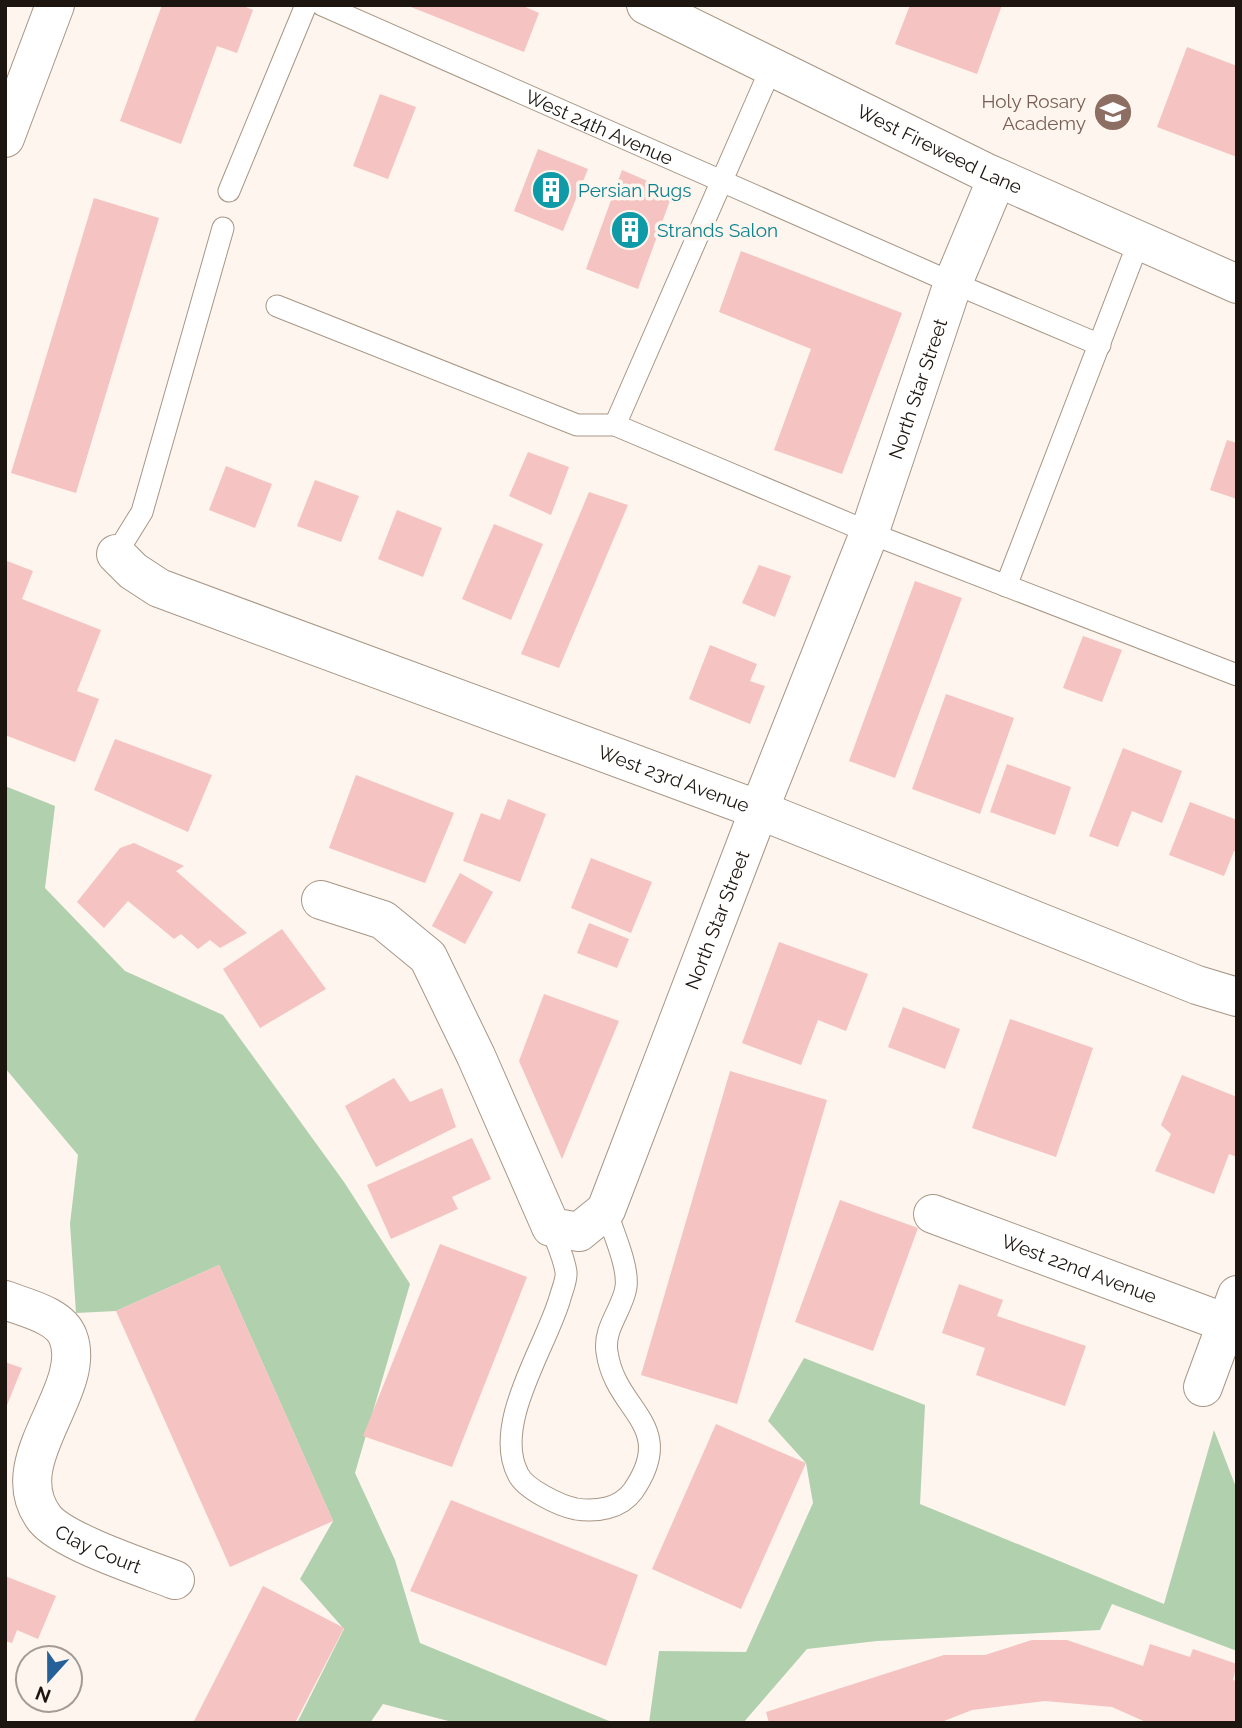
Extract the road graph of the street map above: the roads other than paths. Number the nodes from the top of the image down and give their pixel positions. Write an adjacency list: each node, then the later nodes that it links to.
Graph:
1 (55, 5): 6 (street)
2 (306, 5): 9 (lane)
3 (321, 5): 8 (lane, West 24th Avenue)
4 (646, 5): 5 (street, West Fireweed Lane)
5 (772, 66): 7 (street, West Fireweed Lane); 8 (lane)
6 (5, 138)
7 (997, 178): 11 (street, West Fireweed Lane); 12 (street, North Star Street)
8 (720, 181): 12 (lane, West 24th Avenue); 16 (lane)
9 (229, 191)
10 (223, 228): 18 (lane)
11 (1139, 241): 13 (street, West Fireweed Lane); 15 (lane)
12 (953, 283): 15 (lane, West 24th Avenue); 17 (street, North Star Street)
13 (1237, 284)
14 (277, 306): 16 (lane)
15 (1100, 345): 19 (lane)
16 (615, 425): 17 (lane)
17 (870, 531): 19 (lane); 21 (street, North Star Street)
18 (116, 554): 21 (street, West 23rd Avenue)
19 (1006, 586): 20 (lane)
20 (1237, 675)
21 (759, 810): 23 (street, West 23rd Avenue); 24 (street, North Star Street)
22 (321, 900): 26 (street)
23 (1237, 997)
24 (606, 1210): 26 (street); 26 (lane)
25 (933, 1214): 28 (street, West 22nd Avenue)
26 (551, 1227)
27 (5, 1300): 30 (street, Clay Court)
28 (1231, 1309): 29 (street)
29 (1203, 1387)
30 (175, 1580)

